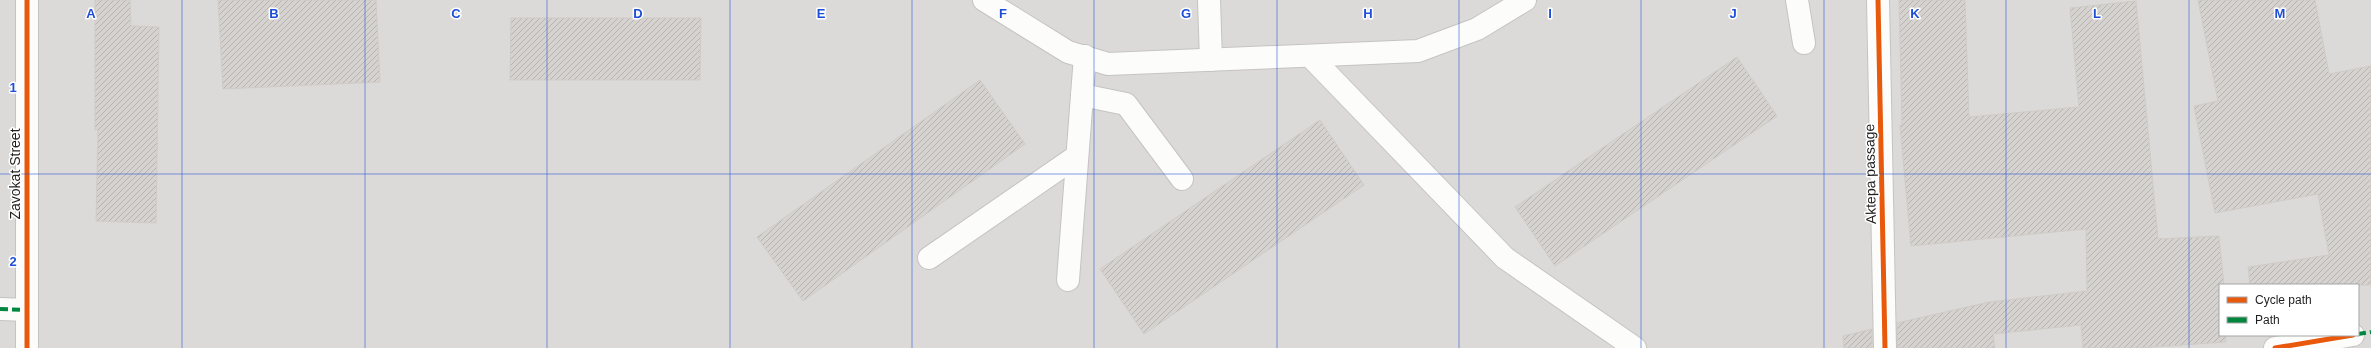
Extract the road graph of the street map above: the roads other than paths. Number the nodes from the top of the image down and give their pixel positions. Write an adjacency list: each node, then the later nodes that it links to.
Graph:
1 (27, 0): 17 (street, Zavokat Street)
2 (984, 0): 8 (street)
3 (1209, 0): 10 (street)
4 (1525, 0): 9 (street)
5 (1797, 0): 7 (street)
6 (1878, 0): 23 (street, Aktepa passage)
7 (1804, 43)
8 (1085, 56): 10 (street); 11 (street)
9 (1312, 57): 10 (street); 22 (street)
10 (1211, 60)
11 (1082, 95): 12 (street); 13 (street)
12 (1077, 156): 14 (street); 15 (street)
13 (1182, 179)
14 (929, 258)
15 (1068, 280)
16 (0, 309): 17 (street)
17 (27, 310): 21 (street, Zavokat Street)
18 (2371, 332): 19 (street)
19 (2359, 334)
20 (2348, 336): 24 (street)
21 (27, 348)
22 (1635, 348)
23 (1885, 348)
24 (2276, 348)

